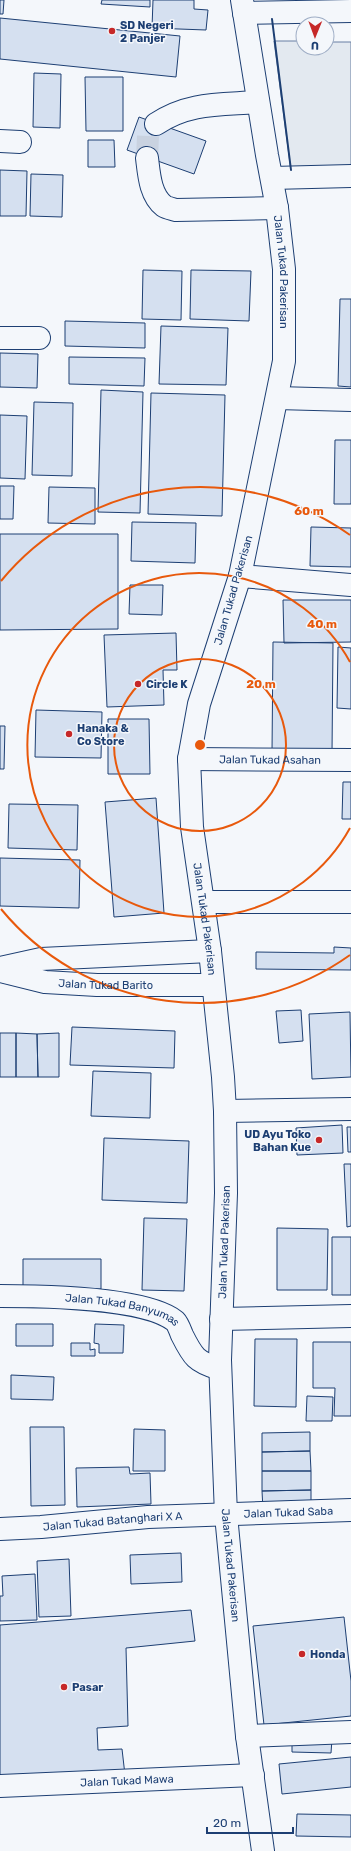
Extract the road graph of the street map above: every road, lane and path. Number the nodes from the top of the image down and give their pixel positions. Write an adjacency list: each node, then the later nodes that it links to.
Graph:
1 (243, 6): 2 (street); 3 (street, Jalan Tukad Pakerisan)
2 (351, 11)
3 (258, 102): 4 (street); 7 (street, Jalan Tukad Pakerisan)
4 (156, 124)
5 (147, 158): 8 (street)
6 (351, 176): 7 (street)
7 (272, 178): 8 (street, Jalan Tukad Pakerisan)
8 (277, 208): 11 (street, Jalan Tukad Pakerisan)
9 (0, 338): 10 (street)
10 (38, 338)
11 (277, 398): 12 (street); 13 (street, Jalan Tukad Pakerisan)
12 (351, 400)
13 (240, 576): 14 (street); 15 (street, Jalan Tukad Pakerisan)
14 (351, 585)
15 (190, 759): 16 (street, Jalan Tukad Asahan); 17 (street, Jalan Tukad Pakerisan)
16 (351, 760)
17 (204, 902): 18 (street); 19 (street, Jalan Tukad Pakerisan)
18 (351, 902)
19 (210, 951): 20 (street); 22 (street, Jalan Tukad Pakerisan)
20 (0, 968)
21 (0, 971): 22 (street, Jalan Tukad Barito)
22 (212, 985): 24 (street, Jalan Tukad Pakerisan)
23 (351, 1109): 24 (street)
24 (225, 1111): 27 (street, Jalan Tukad Pakerisan)
25 (0, 1296): 28 (street, Jalan Tukad Banyumas)
26 (351, 1316): 27 (street)
27 (221, 1319): 28 (street, Jalan Tukad Pakerisan)
28 (220, 1369): 30 (street, Jalan Tukad Pakerisan)
29 (351, 1510): 30 (street, Jalan Tukad Saba)
30 (226, 1515): 31 (street, Jalan Tukad Batanghari X A); 33 (street, Jalan Tukad Pakerisan)
31 (0, 1529)
32 (351, 1732): 33 (street)
33 (247, 1736): 34 (street, Jalan Tukad Pakerisan)
34 (253, 1775): 35 (street, Jalan Tukad Mawa); 36 (street, Jalan Tukad Pakerisan)
35 (0, 1786)
36 (263, 1851)

